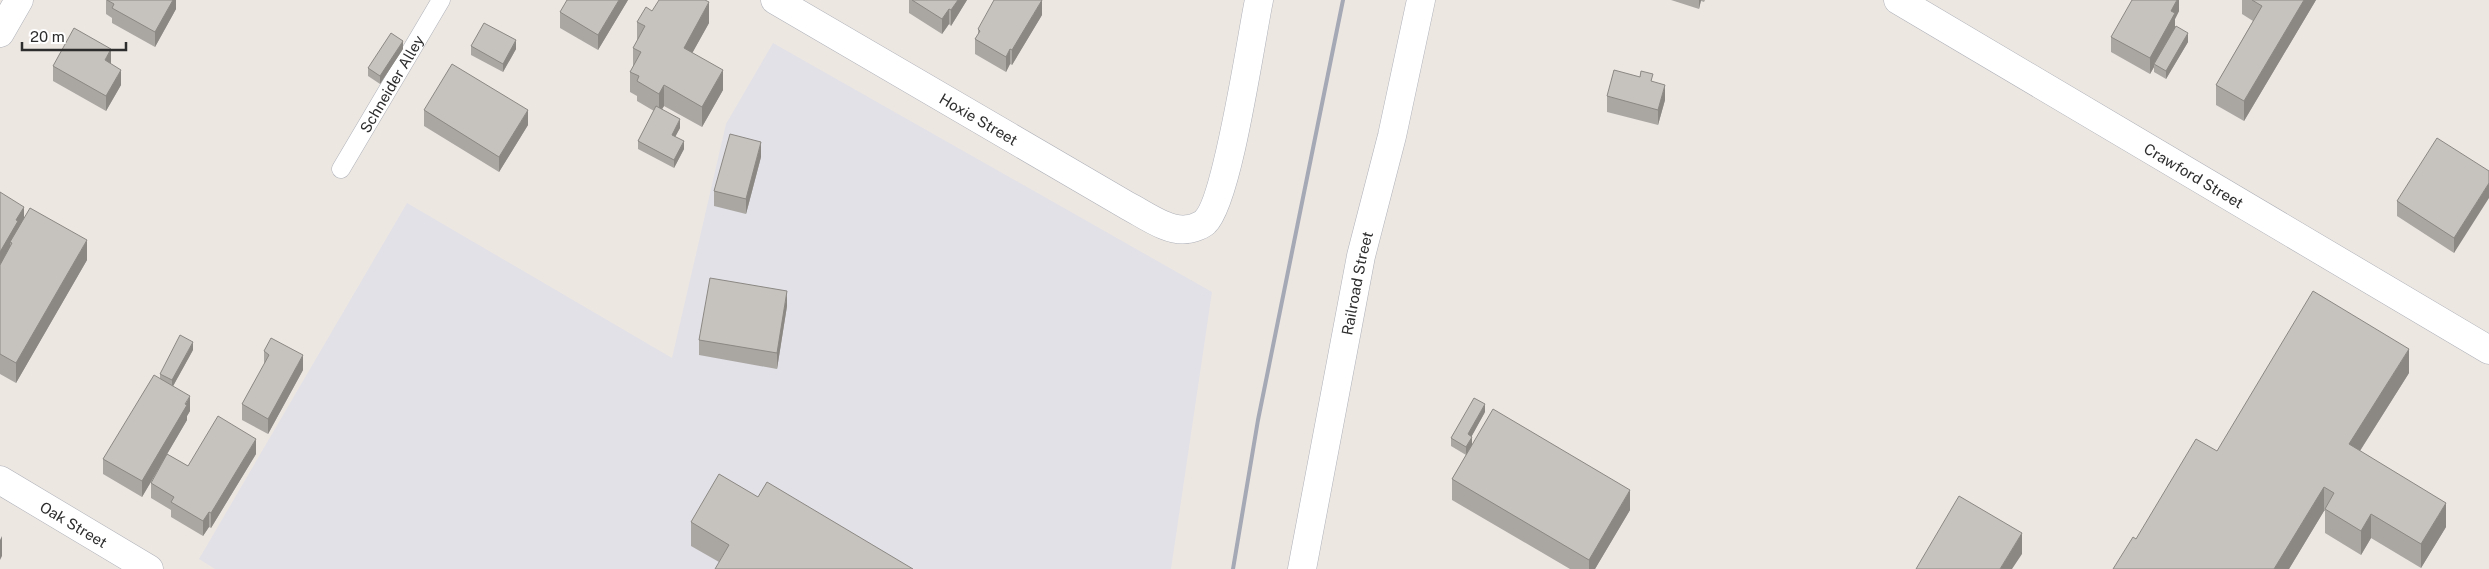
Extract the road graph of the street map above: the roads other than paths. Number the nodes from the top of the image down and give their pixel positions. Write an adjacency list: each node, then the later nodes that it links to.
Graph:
1 (19, 0): 7 (street)
2 (440, 0): 8 (lane, Schneider Alley)
3 (775, 0): 4 (street, Hoxie Street)
4 (1259, 0)
5 (1421, 0): 12 (street, Railroad Street)
6 (1898, 0): 9 (street, Crawford Street)
7 (0, 33)
8 (341, 169)
9 (2489, 350)
10 (0, 480): 11 (street, Oak Street)
11 (149, 569)
12 (1302, 569)

